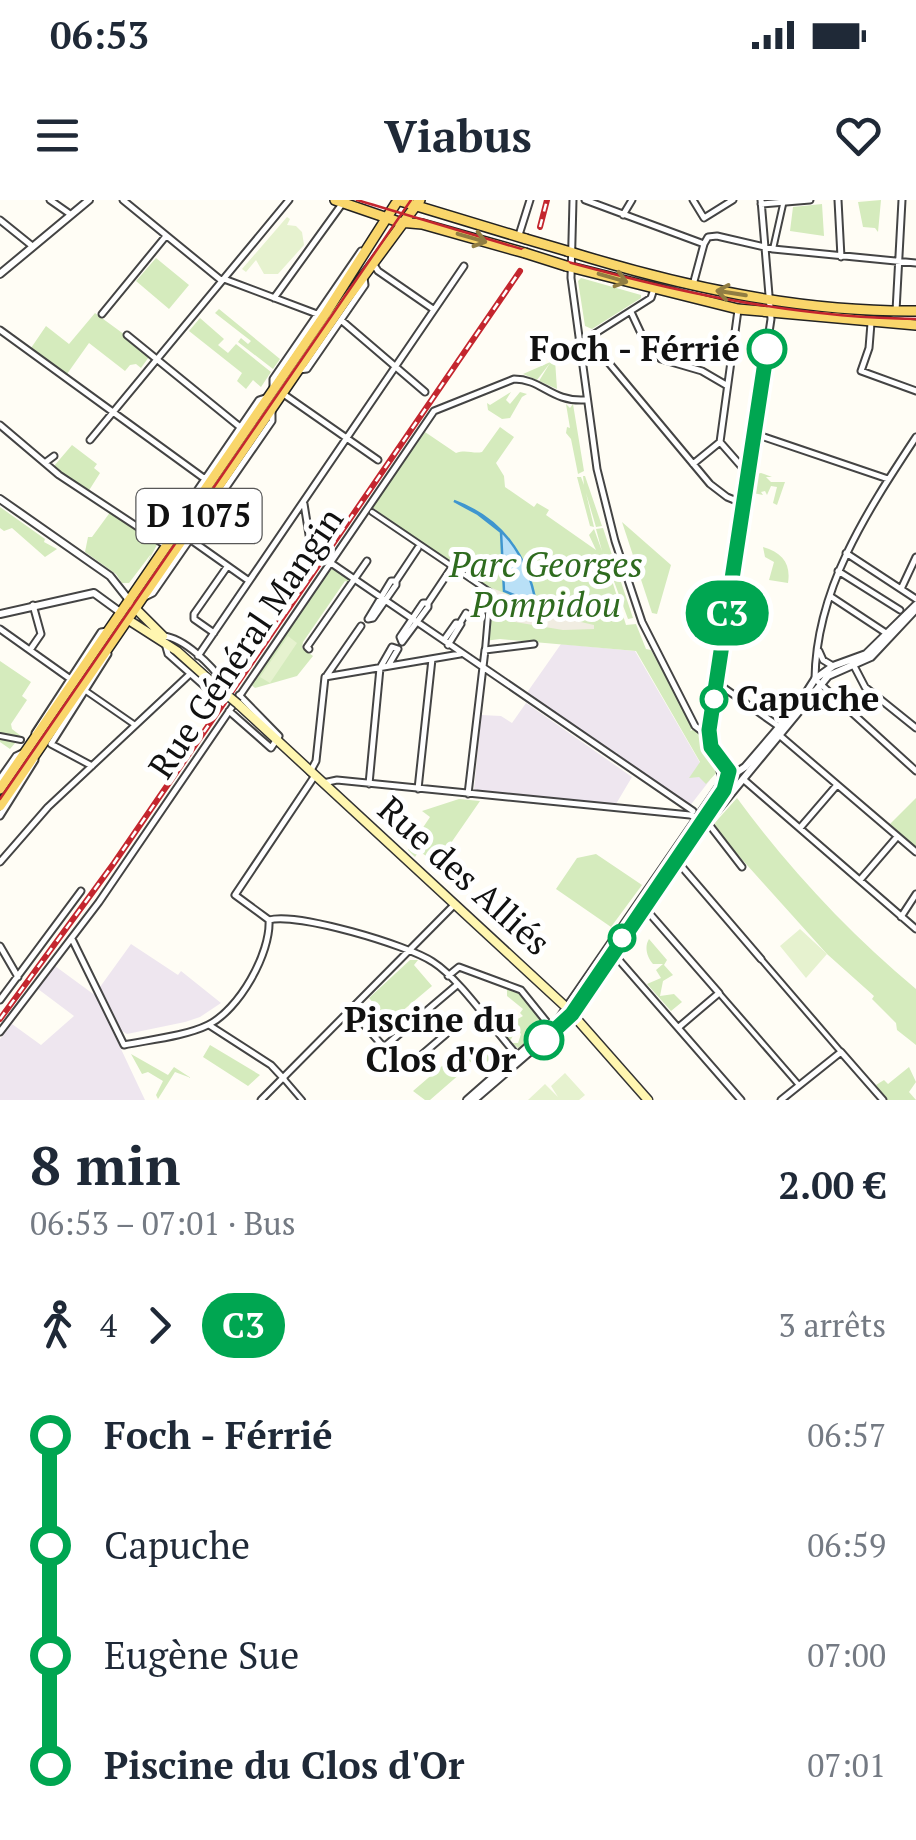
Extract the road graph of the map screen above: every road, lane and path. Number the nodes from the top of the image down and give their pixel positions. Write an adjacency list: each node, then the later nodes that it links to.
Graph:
1 (50, 200): 19 (street)
2 (123, 200): 24 (street)
3 (289, 200): 40 (street)
4 (397, 200): 18 (main road); 21 (main road, D 1075)
5 (530, 200): 25 (street)
6 (573, 200): 31 (street)
7 (585, 200): 20 (street)
8 (632, 200): 20 (street)
9 (693, 200): 16 (street)
10 (810, 200): 14 (street)
11 (838, 200): 32 (street)
12 (902, 200): 34 (street)
13 (85, 201): 19 (street)
14 (783, 201): 17 (street); 30 (street)
15 (338, 202): 21 (main road); 43 (street)
16 (731, 202)
17 (761, 202): 29 (street)
18 (418, 204): 23 (main road, D 1075); 25 (main road)
19 (70, 214): 27 (street)
20 (623, 215): 26 (street)
21 (387, 218): 23 (main road); 28 (main road, D 1075)
22 (0, 220): 27 (street)
23 (405, 223): 35 (main road, D 1075); 37 (main road, one-way to 37, bridge)
24 (166, 236): 40 (street); 50 (street)
25 (522, 238): 31 (main road, bridge)
26 (704, 244): 29 (street); 41 (street)
27 (31, 245): 38 (street)
28 (368, 247): 51 (street); 61 (main road, D 1075)
29 (764, 248): 30 (street); 44 (street)
30 (773, 249): 32 (street)
31 (571, 252): 37 (street); 41 (main road)
32 (841, 256): 34 (street)
33 (916, 262): 34 (street)
34 (897, 263): 47 (street)
35 (374, 265): 39 (main road, D 1075); 45 (street)
36 (464, 266): 45 (street)
37 (569, 266): 42 (main road, one-way to 42); 58 (street)
38 (0, 274)
39 (364, 278): 53 (street); 61 (main road, D 1075)
40 (223, 280): 43 (street); 59 (street)
41 (693, 286): 44 (main road, one-way to 41)
42 (654, 289): 46 (main road); 49 (street)
43 (274, 298): 51 (street)
44 (770, 299): 47 (main road); 52 (street)
45 (433, 309): 60 (street)
46 (738, 309): 52 (main road); 62 (street)
47 (896, 310): 48 (main road)
48 (916, 311)
49 (630, 312): 58 (street); 62 (street)
50 (102, 314)
51 (318, 314): 61 (street)
52 (772, 314): 54 (main road); 71 (street)
53 (341, 320): 60 (street); 61 (street)
54 (871, 323): 55 (main road); 64 (street)
55 (916, 327)
56 (0, 330): 67 (street)
57 (127, 335): 59 (street)
58 (584, 339): 66 (street); 79 (street)
59 (157, 359): 67 (street); 69 (street)
60 (395, 366): 63 (street); 73 (street)
61 (289, 369): 65 (main road, D 1075)
62 (726, 385): 75 (street)
63 (425, 392)
64 (916, 392)
65 (275, 393): 68 (main road, D 1075); 69 (street); 73 (street); 88 (main road, D 1075)
66 (585, 400): 94 (street, Rue Général Mangin); 142 (street)
67 (113, 412): 74 (street); 81 (street)
68 (272, 412): 87 (street); 102 (main road, D 1075)
69 (240, 427): 81 (street)
70 (1, 428): 78 (street)
71 (754, 434): 80 (street); 82 (street)
72 (916, 437): 82 (street)
73 (347, 438): 77 (street); 84 (street)
74 (90, 440)
75 (720, 442): 79 (street); 80 (street)
76 (54, 456): 78 (street)
77 (378, 460)
78 (47, 463): 88 (street)
79 (693, 464): 85 (street)
80 (748, 474): 85 (street)
81 (205, 479): 88 (street)
82 (888, 480): 90 (street)
83 (0, 499): 104 (street)
84 (304, 501): 91 (street); 99 (street)
85 (744, 504): 138 (street)
86 (372, 512): 125 (street)
87 (191, 540): 95 (street); 102 (street)
88 (161, 548): 104 (main road, D 1075)
89 (418, 548): 103 (street)
90 (846, 553): 97 (street); 100 (street)
91 (304, 556)
92 (916, 557): 100 (street)
93 (366, 560): 98 (street)
94 (331, 563): 98 (street); 140 (street, Rue Général Mangin)
95 (227, 567): 99 (street); 117 (street)
96 (450, 570): 113 (street)
97 (838, 570): 101 (street); 108 (street)
98 (354, 579): 103 (street); 122 (street)
99 (250, 582): 117 (street)
100 (901, 588): 105 (street)
101 (830, 596): 118 (street); 126 (street)
102 (143, 598): 107 (main road, D 1075)
103 (383, 599): 113 (street)
104 (129, 600): 107 (main road, Rue des Alliés); 109 (main road, D 1075)
105 (916, 604): 118 (street); 130 (street)
106 (34, 605): 109 (street); 111 (street); 123 (street)
107 (136, 610): 112 (main road, D 1075); 119 (main road, Rue des Alliés)
108 (900, 610)
109 (120, 612): 112 (main road, Rue des Alliés); 116 (main road, D 1075)
110 (466, 613): 120 (street)
111 (0, 614)
112 (128, 620): 119 (main road, Rue des Alliés); 124 (main road, D 1075)
113 (415, 621): 120 (street)
114 (362, 626): 135 (street)
115 (0, 629): 123 (street)
116 (107, 630): 136 (street); 150 (main road, D 1075)
117 (214, 633): 128 (street)
118 (888, 633): 130 (street)
119 (164, 640): 128 (street, Rue des Alliés); 134 (street, Rue des Alliés); 140 (main road, Rue des Alliés, bridge)
120 (446, 643): 127 (street)
121 (534, 644): 125 (street)
122 (309, 648)
123 (30, 650): 136 (street)
124 (108, 650): 139 (street); 150 (main road, D 1075)
125 (485, 650): 133 (street)
126 (818, 650): 131 (street); 137 (street)
127 (462, 654): 129 (street); 133 (street)
128 (198, 656): 134 (street)
129 (432, 659): 132 (street); 164 (street)
130 (853, 663): 131 (street); 137 (street); 145 (street)
131 (833, 666): 137 (street)
132 (384, 667): 135 (street); 161 (street)
133 (482, 668): 165 (street); 166 (street)
134 (190, 674): 144 (street)
135 (325, 677): 158 (street)
136 (69, 678): 150 (street)
137 (818, 681): 146 (street); 146 (street); 156 (street)
138 (717, 682): 143 (street); 146 (street)
139 (86, 691): 144 (street); 150 (street)
140 (238, 700): 141 (street, Rue Général Mangin); 151 (main road, Rue des Alliés)
141 (228, 711): 151 (street, Rue des Alliés); 186 (street, Rue Général Mangin)
142 (691, 719): 143 (street); 148 (street)
143 (710, 724): 148 (street)
144 (136, 726): 155 (street)
145 (916, 728)
146 (779, 731): 157 (street); 162 (street)
147 (0, 736): 149 (street)
148 (708, 736): 153 (street)
149 (22, 740)
150 (44, 740): 152 (main road, D 1075); 155 (street)
151 (274, 745): 158 (main road, Rue des Alliés)
152 (30, 753): 159 (street); 163 (main road, D 1075); 167 (main road, D 1075); 170 (street)
153 (716, 754): 154 (street); 160 (street)
154 (725, 764): 157 (street); 160 (street)
155 (92, 766): 175 (street)
156 (916, 771)
157 (743, 772): 160 (street); 169 (street); 171 (street)
158 (315, 777): 161 (street); 181 (main road, Rue des Alliés); 184 (street)
159 (0, 779)
160 (726, 780): 169 (street)
161 (369, 784): 164 (street)
162 (837, 785): 171 (street); 172 (street)
163 (0, 789)
164 (418, 789): 165 (street)
165 (468, 794): 168 (street)
166 (662, 798): 168 (street); 169 (street)
167 (0, 806)
168 (659, 813): 169 (street)
169 (700, 815): 174 (street); 176 (street); 180 (street)
170 (0, 816)
171 (800, 828): 177 (street)
172 (898, 836): 173 (street); 177 (street)
173 (916, 852)
174 (676, 860): 182 (street); 190 (street)
175 (0, 862)
176 (742, 868)
177 (860, 880): 183 (street)
178 (81, 891): 192 (street)
179 (916, 894): 183 (street)
180 (645, 896): 182 (street); 188 (street)
181 (454, 905): 189 (street); 197 (main road, Rue des Alliés)
182 (644, 906): 188 (street); 194 (street)
183 (901, 917): 185 (street)
184 (269, 920): 189 (street); 198 (street)
185 (916, 929)
186 (72, 939): 198 (street); 201 (street, Rue Général Mangin)
187 (0, 946): 192 (street)
188 (611, 949): 197 (street); 200 (street)
189 (409, 952): 191 (street); 196 (street)
190 (761, 958): 204 (street)
191 (448, 976): 193 (street); 199 (street)
192 (18, 977): 195 (street)
193 (456, 986): 203 (street); 205 (street)
194 (719, 993): 200 (street); 207 (street)
195 (0, 1000)
196 (352, 1011): 203 (street); 206 (street)
197 (570, 1011): 199 (street); 210 (street); 211 (main road, Rue des Alliés)
198 (210, 1025): 206 (street)
199 (551, 1028): 205 (street)
200 (678, 1028): 212 (street)
201 (0, 1032)
202 (446, 1034): 203 (street)
203 (384, 1047)
204 (841, 1052): 207 (street); 214 (street)
205 (518, 1056): 210 (street)
206 (284, 1079): 208 (street); 209 (street)
207 (799, 1085): 213 (street)
208 (262, 1100)
209 (302, 1100)
210 (471, 1100)
211 (648, 1100)
212 (741, 1100)
213 (781, 1100)
214 (883, 1100)

